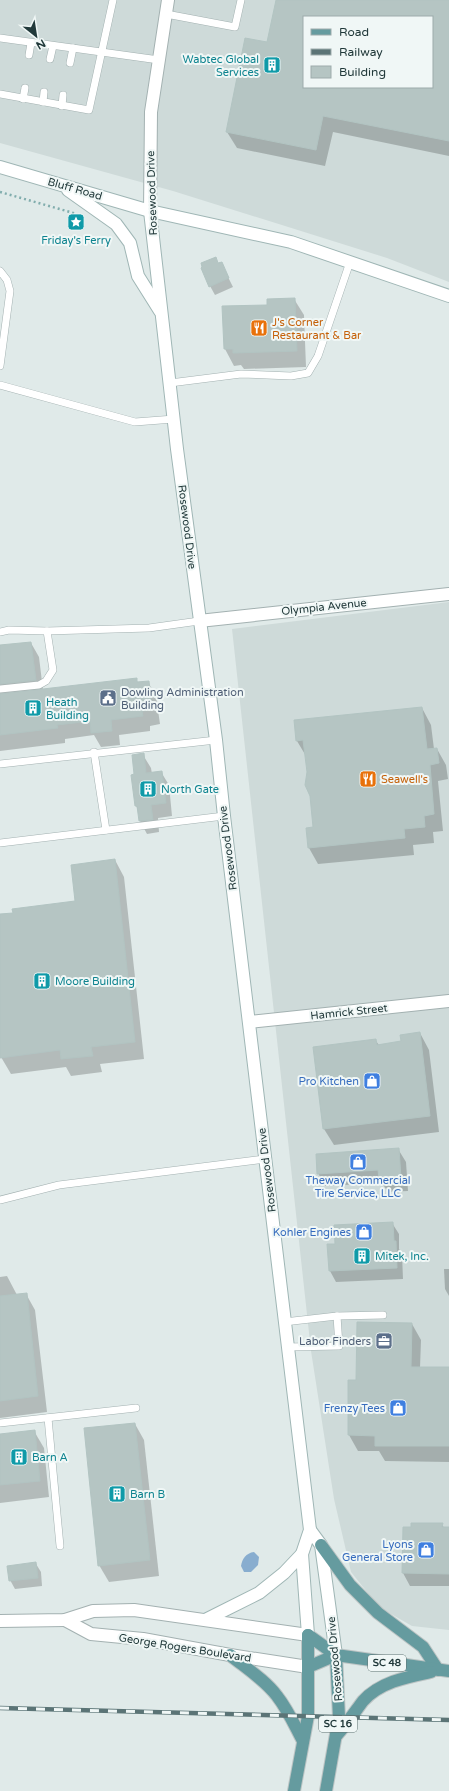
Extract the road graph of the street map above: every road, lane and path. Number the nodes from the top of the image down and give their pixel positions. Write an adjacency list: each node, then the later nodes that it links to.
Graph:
1 (112, 0): 9 (lane)
2 (168, 0): 4 (main road, Rosewood Drive)
3 (241, 0): 4 (lane)
4 (166, 14): 12 (main road, Rosewood Drive)
5 (0, 38): 6 (lane)
6 (31, 42): 7 (lane); 10 (lane)
7 (52, 46): 8 (lane); 11 (lane)
8 (73, 48): 9 (lane); 13 (lane)
9 (102, 52): 12 (lane); 20 (lane)
10 (29, 55)
11 (50, 59)
12 (159, 60): 24 (main road, Rosewood Drive)
13 (70, 63)
14 (25, 88): 18 (lane)
15 (44, 92): 19 (lane)
16 (0, 94): 18 (lane)
17 (63, 95): 20 (lane)
18 (23, 99): 19 (lane)
19 (43, 102): 20 (lane)
20 (62, 106)
21 (0, 167): 22 (main road, Bluff Road)
22 (57, 183): 24 (main road, Bluff Road); 29 (main road)
23 (0, 192): 25 (path)
24 (150, 211): 26 (main road, Bluff Road); 29 (main road, Rosewood Drive)
25 (82, 215)
26 (350, 262): 28 (main road, Bluff Road); 31 (lane)
27 (0, 271): 30 (lane)
28 (449, 296)
29 (162, 314): 31 (main road, Rosewood Drive)
30 (0, 366)
31 (170, 383): 33 (main road, Rosewood Drive)
32 (0, 385): 33 (lane)
33 (174, 419): 35 (main road, Rosewood Drive)
34 (449, 594): 35 (main road, Olympia Avenue)
35 (199, 621): 37 (lane); 39 (main road, Rosewood Drive)
36 (0, 632): 37 (lane)
37 (47, 632): 38 (lane)
38 (0, 689)
39 (216, 740): 40 (lane); 42 (main road, Rosewood Drive)
40 (94, 752): 41 (lane); 43 (lane)
41 (0, 764)
42 (224, 816): 43 (lane); 46 (main road, Rosewood Drive)
43 (106, 830): 44 (lane)
44 (0, 843)
45 (449, 1001): 46 (main road, Hamrick Street)
46 (250, 1022): 47 (main road, Rosewood Drive)
47 (265, 1159): 48 (lane); 51 (main road, Rosewood Drive)
48 (0, 1200)
49 (383, 1315): 50 (lane)
50 (337, 1316): 51 (lane); 52 (lane)
51 (284, 1322): 52 (main road, Rosewood Drive)
52 (287, 1348): 56 (main road, Rosewood Drive)
53 (136, 1408): 54 (lane)
54 (48, 1418): 55 (lane); 58 (lane)
55 (0, 1423)
56 (310, 1530): 57 (main road, Rosewood Drive); 59 (main road, Rosewood Drive)
57 (321, 1545): 64 (main road, Rosewood Drive / SC 16); 67 (main road)
58 (60, 1546)
59 (302, 1554): 60 (main road); 63 (main road, Rosewood Drive)
60 (207, 1619): 61 (main road, George Rogers Boulevard); 63 (main road, George Rogers Boulevard)
61 (65, 1620): 62 (main road, George Rogers Boulevard); 65 (main road, George Rogers Boulevard)
62 (0, 1621)
63 (308, 1635): 64 (main road); 66 (main road, Rosewood Drive)
64 (336, 1655): 66 (main road); 67 (main road, SC 48); 68 (main road, Rosewood Drive / SC 16)
65 (230, 1656): 66 (main road, George Rogers Boulevard); 69 (main road)
66 (308, 1667): 69 (main road, Rosewood Drive / SC 16)
67 (444, 1670): 68 (main road)
68 (336, 1737): 71 (main road, Rosewood Drive / SC 16)
69 (304, 1741): 70 (main road, Rosewood Drive / SC 16)
70 (294, 1791)
71 (326, 1791)

